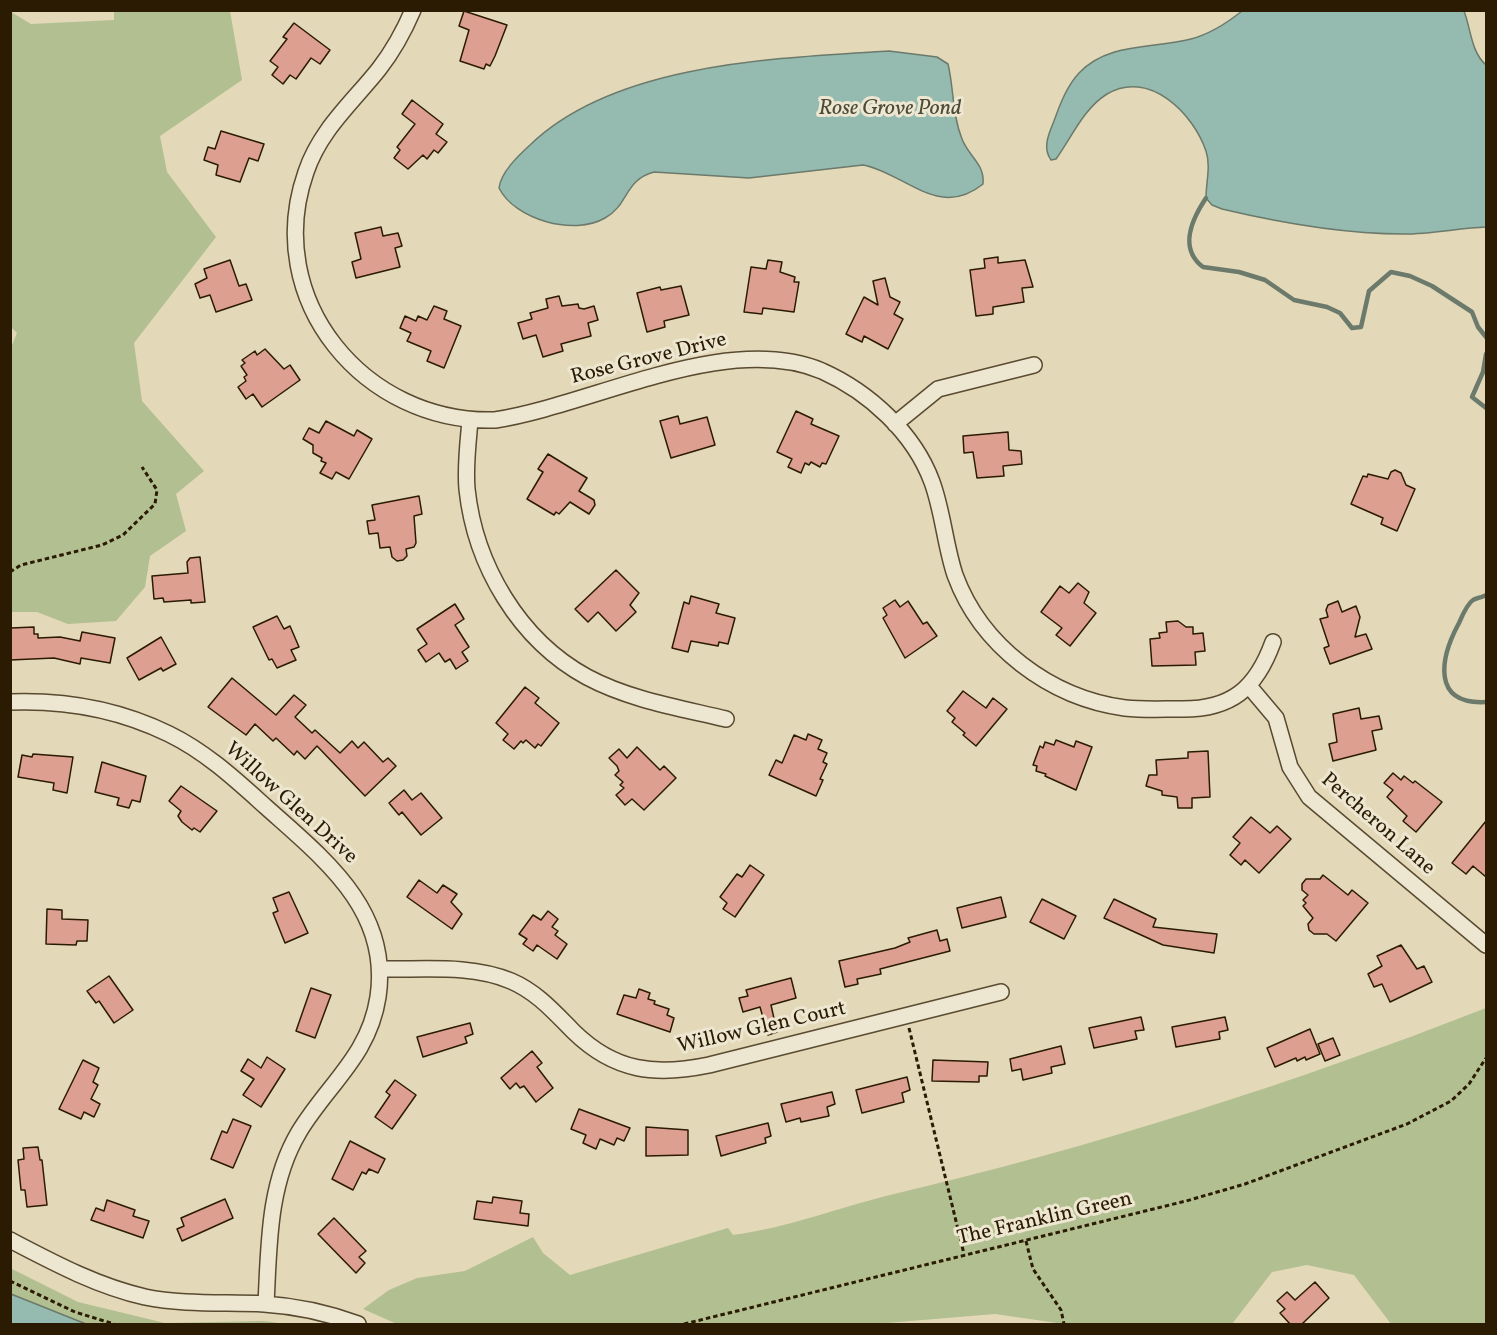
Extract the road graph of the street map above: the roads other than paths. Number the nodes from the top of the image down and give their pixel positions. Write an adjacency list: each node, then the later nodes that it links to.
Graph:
1 (413, 10): 3 (street, Rose Grove Drive)
2 (1034, 364): 4 (street)
3 (470, 421): 4 (street, Rose Grove Drive); 8 (street)
4 (895, 424): 6 (street, Rose Grove Drive)
5 (1273, 642): 6 (street, Rose Grove Drive)
6 (1249, 686): 9 (street, Percheron Lane)
7 (10, 702): 10 (street, Willow Glen Drive)
8 (726, 719)
9 (1486, 945)
10 (380, 969): 11 (street, Willow Glen Court); 13 (street, Willow Glen Drive)
11 (1001, 992)
12 (10, 1240): 13 (street)
13 (266, 1304): 14 (street)
14 (358, 1324)

